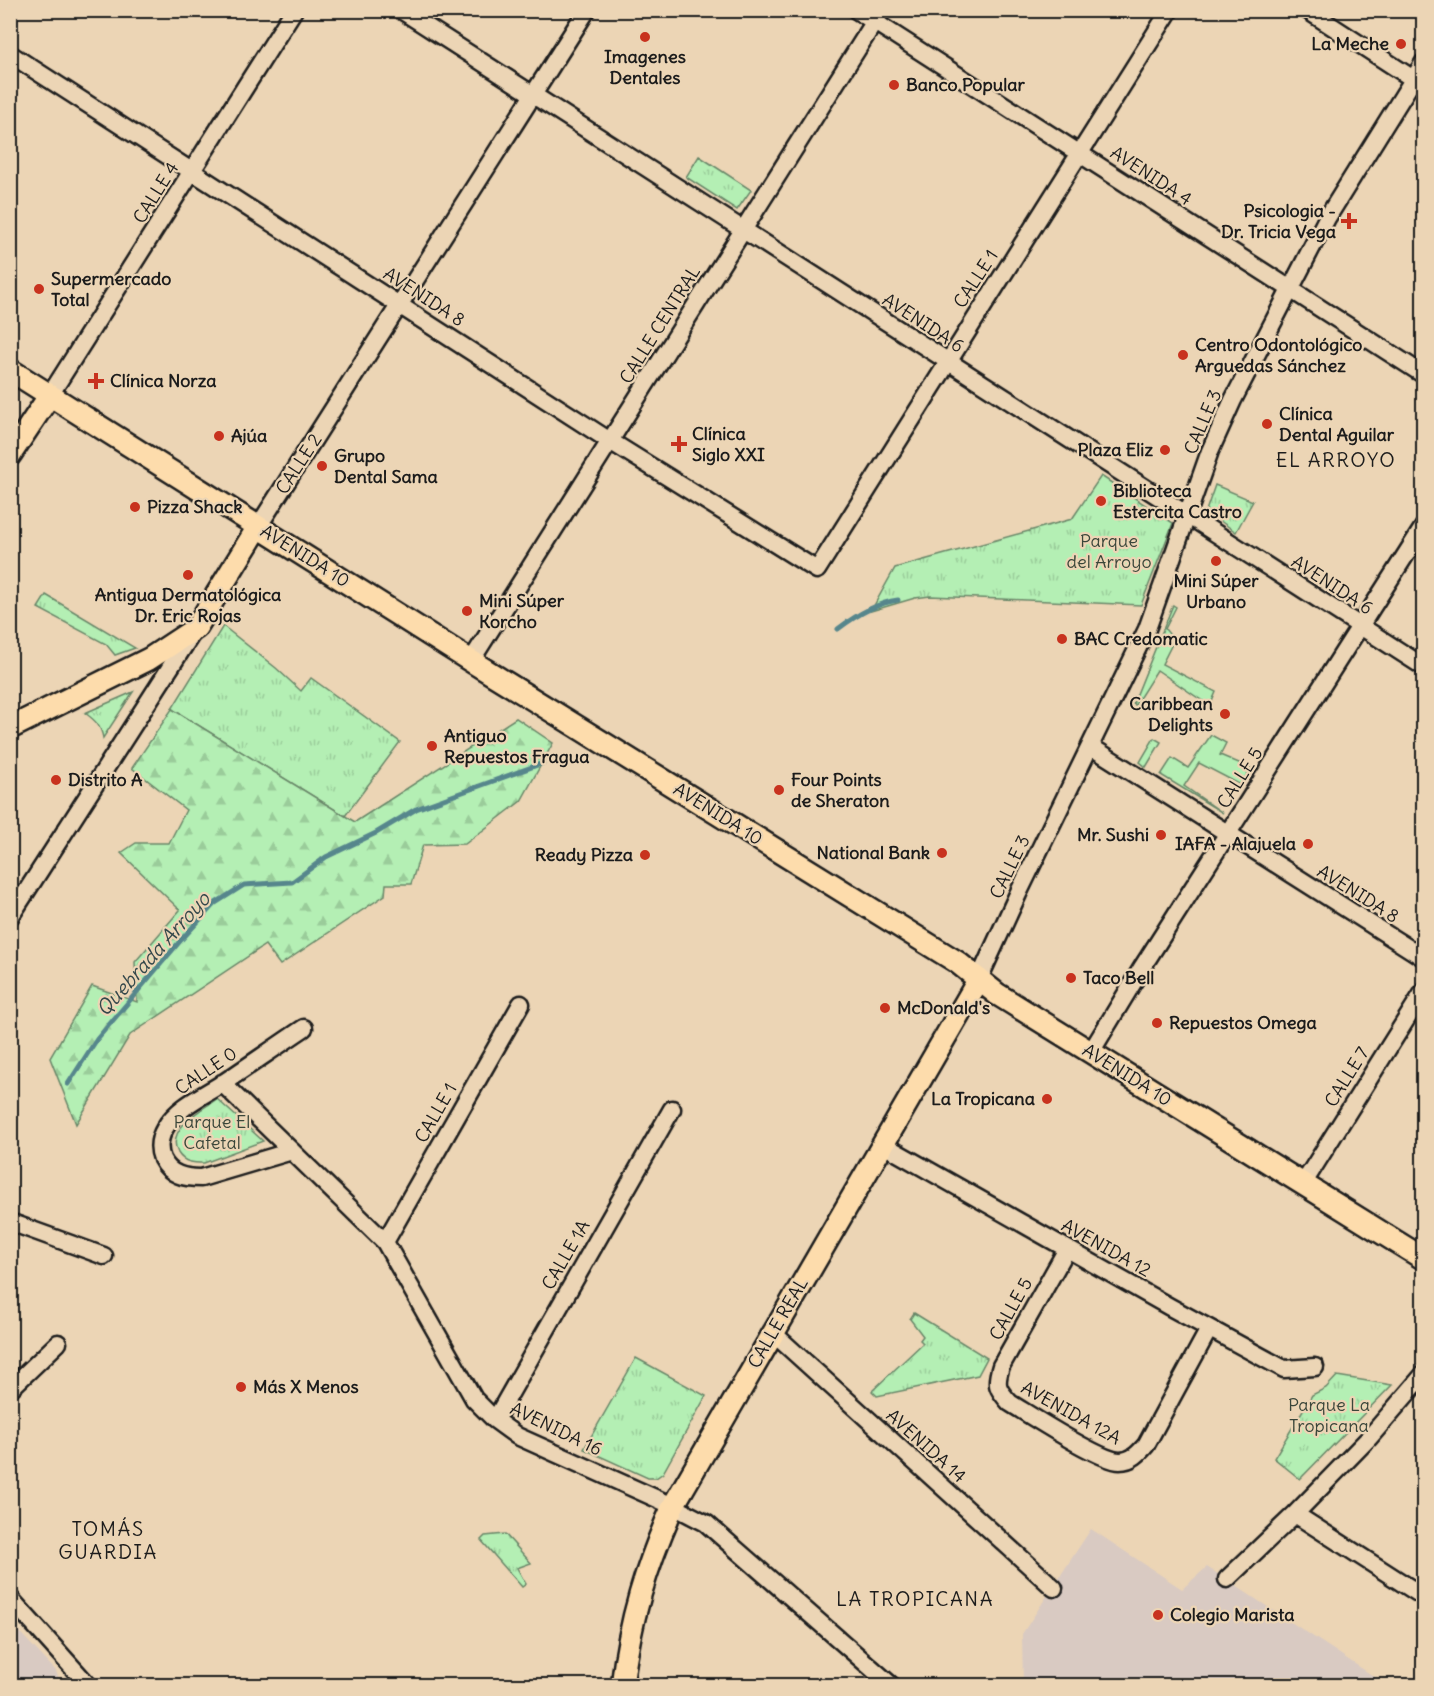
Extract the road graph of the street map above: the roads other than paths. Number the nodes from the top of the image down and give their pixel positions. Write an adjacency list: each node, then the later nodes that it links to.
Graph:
1 (294, 10): 13 (street, CALLE 4)
2 (401, 10): 11 (street, AVENIDA 6)
3 (587, 10): 11 (street, CALLE 2)
4 (856, 10): 7 (street, AVENIDA 4)
5 (1170, 10): 12 (street, CALLE 1)
6 (1307, 10): 10 (street)
7 (878, 16): 12 (street, AVENIDA 4); 14 (street, CALLE CENTRAL)
8 (10, 54): 13 (street, AVENIDA 8)
9 (1424, 62): 10 (street, CALLE 3)
10 (1418, 82): 15 (street, CALLE 3)
11 (533, 96): 14 (street, AVENIDA 6); 16 (street, CALLE 2)
12 (1080, 153): 15 (street, AVENIDA 4); 17 (street, CALLE 1)
13 (192, 171): 16 (street, AVENIDA 8); 20 (street, CALLE 4)
14 (743, 231): 17 (street, AVENIDA 6); 21 (street, CALLE CENTRAL)
15 (1290, 289): 19 (street, AVENIDA 4); 23 (street, CALLE 3)
16 (400, 304): 21 (street, AVENIDA 8); 25 (street, CALLE 2)
17 (947, 361): 23 (street, AVENIDA 6); 26 (street, CALLE 1)
18 (10, 370): 20 (main road, AVENIDA 10)
19 (1424, 375)
20 (50, 395): 22 (main road); 25 (main road, AVENIDA 10)
21 (610, 441): 26 (street, AVENIDA 8); 29 (street, CALLE CENTRAL)
22 (10, 455)
23 (1188, 516): 27 (street, AVENIDA 6); 32 (street, CALLE 3)
24 (1424, 526): 27 (street, CALLE 5)
25 (258, 527): 28 (main road, CALLE 2); 29 (main road, AVENIDA 10)
26 (817, 570)
27 (1359, 627): 30 (street, AVENIDA 6); 33 (street, CALLE 5)
28 (196, 628): 31 (main road); 34 (street, CALLE 2)
29 (471, 661): 36 (main road, AVENIDA 10)
30 (1424, 668)
31 (10, 728)
32 (1090, 746): 33 (street, AVENIDA 8); 36 (street, CALLE 3)
33 (1227, 835): 35 (street, AVENIDA 8); 40 (street, CALLE 5)
34 (10, 917)
35 (1424, 958)
36 (979, 979): 40 (main road, AVENIDA 10); 43 (main road, CALLE REAL)
37 (1424, 991): 45 (street, CALLE 7)
38 (521, 1004): 47 (street, CALLE 1)
39 (304, 1028): 41 (street, CALLE 0)
40 (1090, 1052): 45 (main road, AVENIDA 10)
41 (222, 1083): 44 (street, AVENIDA 16); 44 (street, CALLE 0)
42 (672, 1109): 58 (street, CALLE 1A)
43 (882, 1143): 48 (street, AVENIDA 12); 52 (main road, CALLE REAL)
44 (292, 1151): 47 (street, AVENIDA 16)
45 (1303, 1184): 50 (main road, AVENIDA 10)
46 (10, 1222): 49 (street)
47 (385, 1242): 58 (street, AVENIDA 16)
48 (1067, 1249): 51 (street, AVENIDA 12); 57 (street, CALLE 5)
49 (104, 1256)
50 (1424, 1259)
51 (1209, 1329): 54 (street, AVENIDA 12); 57 (street, AVENIDA 12A)
52 (772, 1333): 59 (main road, CALLE REAL); 62 (street, AVENIDA 14)
53 (58, 1343): 56 (street)
54 (1315, 1367)
55 (1424, 1374): 60 (street)
56 (10, 1389)
57 (999, 1391)
58 (495, 1420): 59 (street, AVENIDA 16)
59 (673, 1506): 66 (main road, CALLE REAL); 67 (street, AVENIDA 16)
60 (1295, 1514): 61 (street); 63 (street)
61 (1227, 1579)
62 (1054, 1588)
63 (1424, 1597)
64 (10, 1598): 65 (street)
65 (89, 1686)
66 (622, 1686)
67 (892, 1686)

